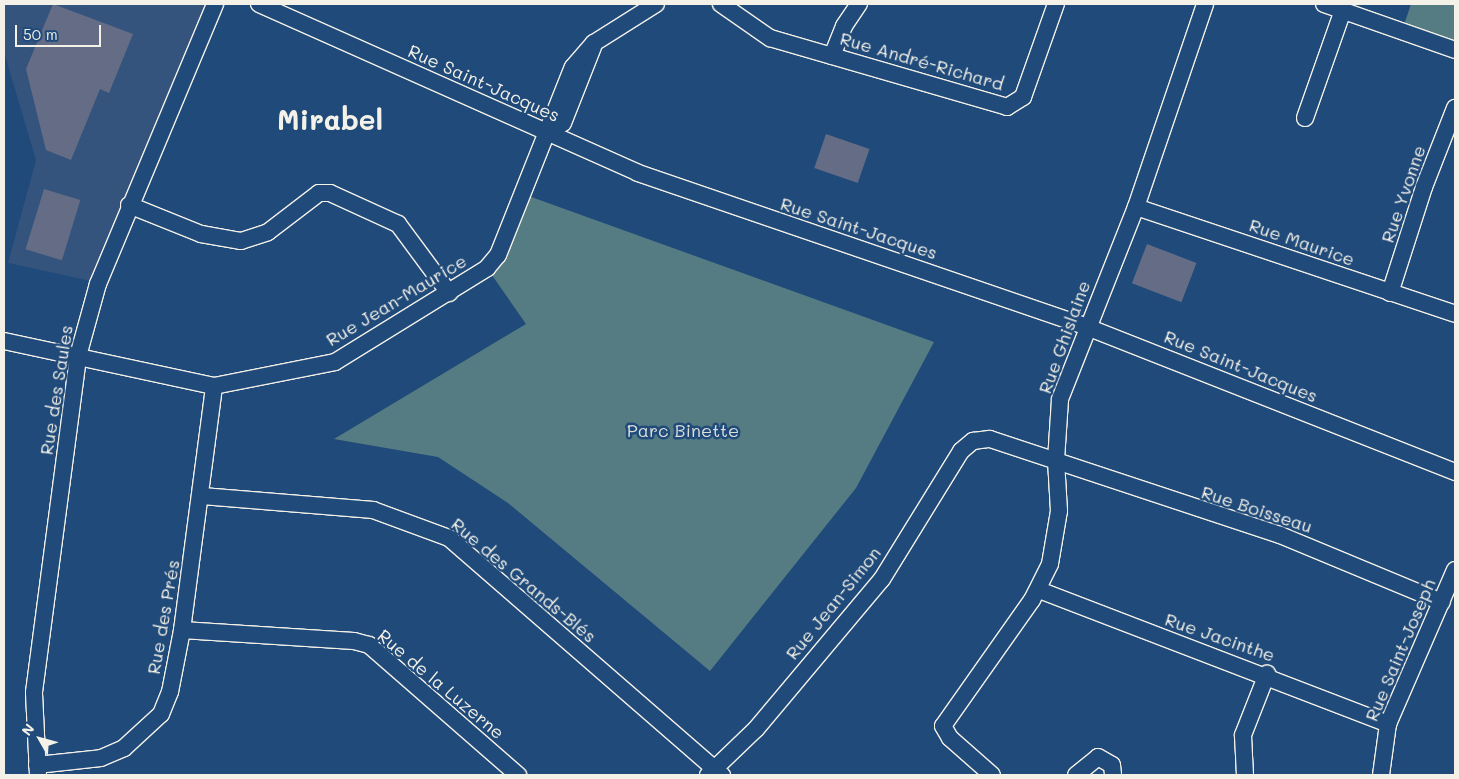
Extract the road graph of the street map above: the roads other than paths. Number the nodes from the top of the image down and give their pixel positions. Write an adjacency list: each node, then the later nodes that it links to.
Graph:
1 (215, 4): 15 (street, Rue des Saules)
2 (259, 4): 14 (street, Rue Saint-Jacques)
3 (656, 4): 14 (street, Rue Jean-Maurice)
4 (721, 4): 11 (street, Rue André-Richard)
5 (860, 4): 11 (street)
6 (1056, 4): 11 (street, Rue André-Richard)
7 (1205, 4): 16 (street, Rue Ghislaine)
8 (1324, 4): 9 (street)
9 (1343, 10): 10 (street); 13 (street)
10 (1455, 50)
11 (832, 56)
12 (1455, 108): 18 (street, Rue Yvonne)
13 (1305, 118)
14 (548, 133): 17 (street, Rue Jean-Maurice); 20 (street, Rue Saint-Jacques)
15 (129, 205): 17 (street); 22 (street, Rue des Saules)
16 (1136, 207): 18 (street, Rue Maurice); 20 (street, Rue Ghislaine)
17 (449, 293): 23 (street, Rue Jean-Maurice)
18 (1390, 293): 19 (street, Rue Maurice)
19 (1455, 314)
20 (1087, 327): 24 (street, Rue Ghislaine); 25 (street, Rue Saint-Jacques)
21 (4, 341): 22 (street, Rue Jean-Maurice)
22 (78, 356): 23 (street, Rue Jean-Maurice); 33 (street, Rue des Saules)
23 (214, 386): 26 (street, Rue des Prés)
24 (1056, 460): 28 (street, Rue Ghislaine); 29 (street, Rue Boisseau); 34 (street, Rue Jean-Simon)
25 (1455, 472)
26 (202, 496): 30 (street, Rue des Prés); 34 (street, Rue des Grands-Blés)
27 (1455, 570): 29 (street, Rue Saint-Joseph)
28 (1039, 590): 31 (street, Rue Jacinthe); 36 (street, Rue Ghislaine)
29 (1442, 602): 32 (street, Rue Saint-Joseph)
30 (182, 630): 33 (street, Rue des Prés); 35 (street, Rue de la Luzerne)
31 (1267, 674): 32 (street, Rue Jacinthe); 39 (street)
32 (1388, 724): 40 (street, Rue Saint-Joseph)
33 (37, 770)
34 (715, 773)
35 (518, 775)
36 (992, 775)
37 (1076, 775): 38 (street)
38 (1113, 775)
39 (1245, 775)
40 (1381, 775)

